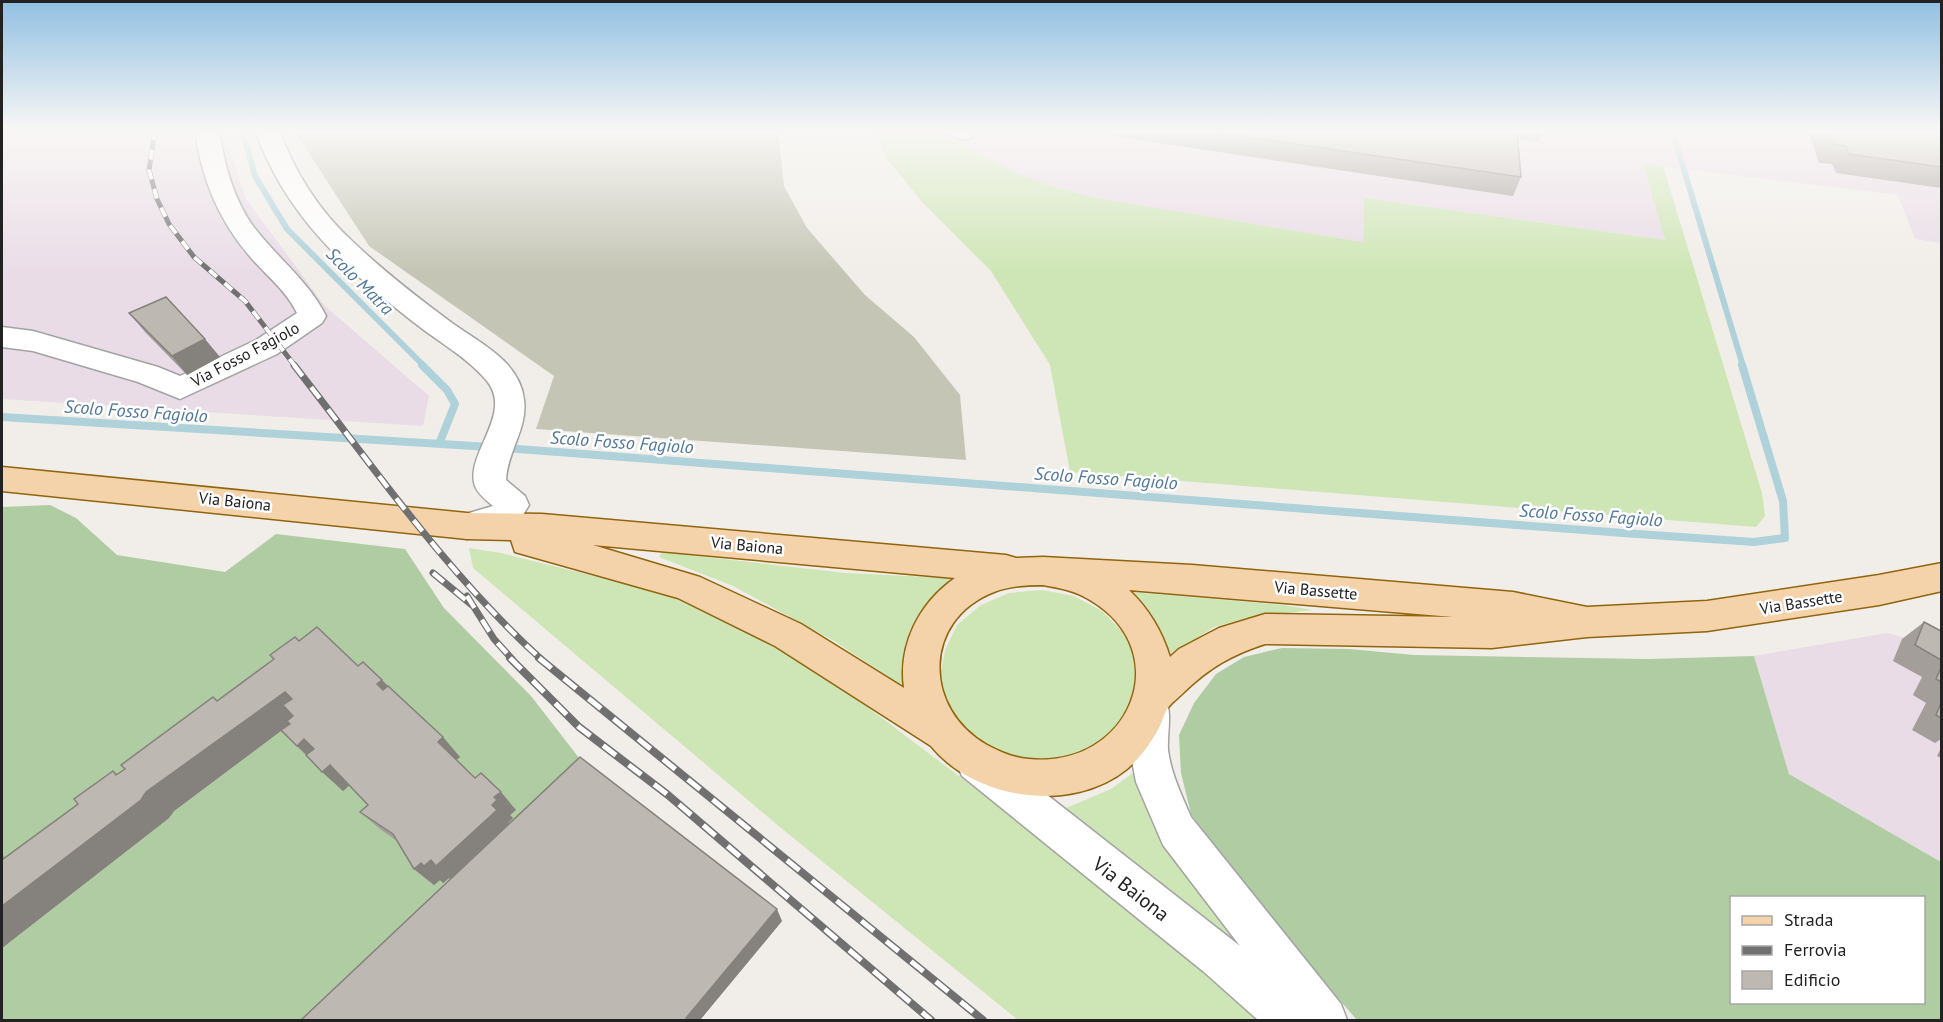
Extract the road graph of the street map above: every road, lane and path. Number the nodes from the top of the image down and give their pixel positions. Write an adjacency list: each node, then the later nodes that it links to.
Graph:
1 (218, 178): 3 (street, Via Fosso Fagiolo)
2 (289, 178): 7 (street)
3 (2, 337)
4 (2, 479): 5 (main road, Via Baiona)
5 (57, 484): 6 (street); 7 (main road, Via Baiona)
6 (2, 491)
7 (467, 526): 8 (main road, Via Baiona); 12 (main road, Via Baiona)
8 (1034, 570): 10 (main road, Via Bassette); 11 (main road); 12 (main road)
9 (1941, 577): 10 (main road, Via Bassette)
10 (1587, 622): 11 (main road, Via Bassette)
11 (1152, 702): 12 (main road); 14 (street)
12 (956, 746): 13 (street, Via Baiona)
13 (1292, 1020)
14 (1325, 1020)

